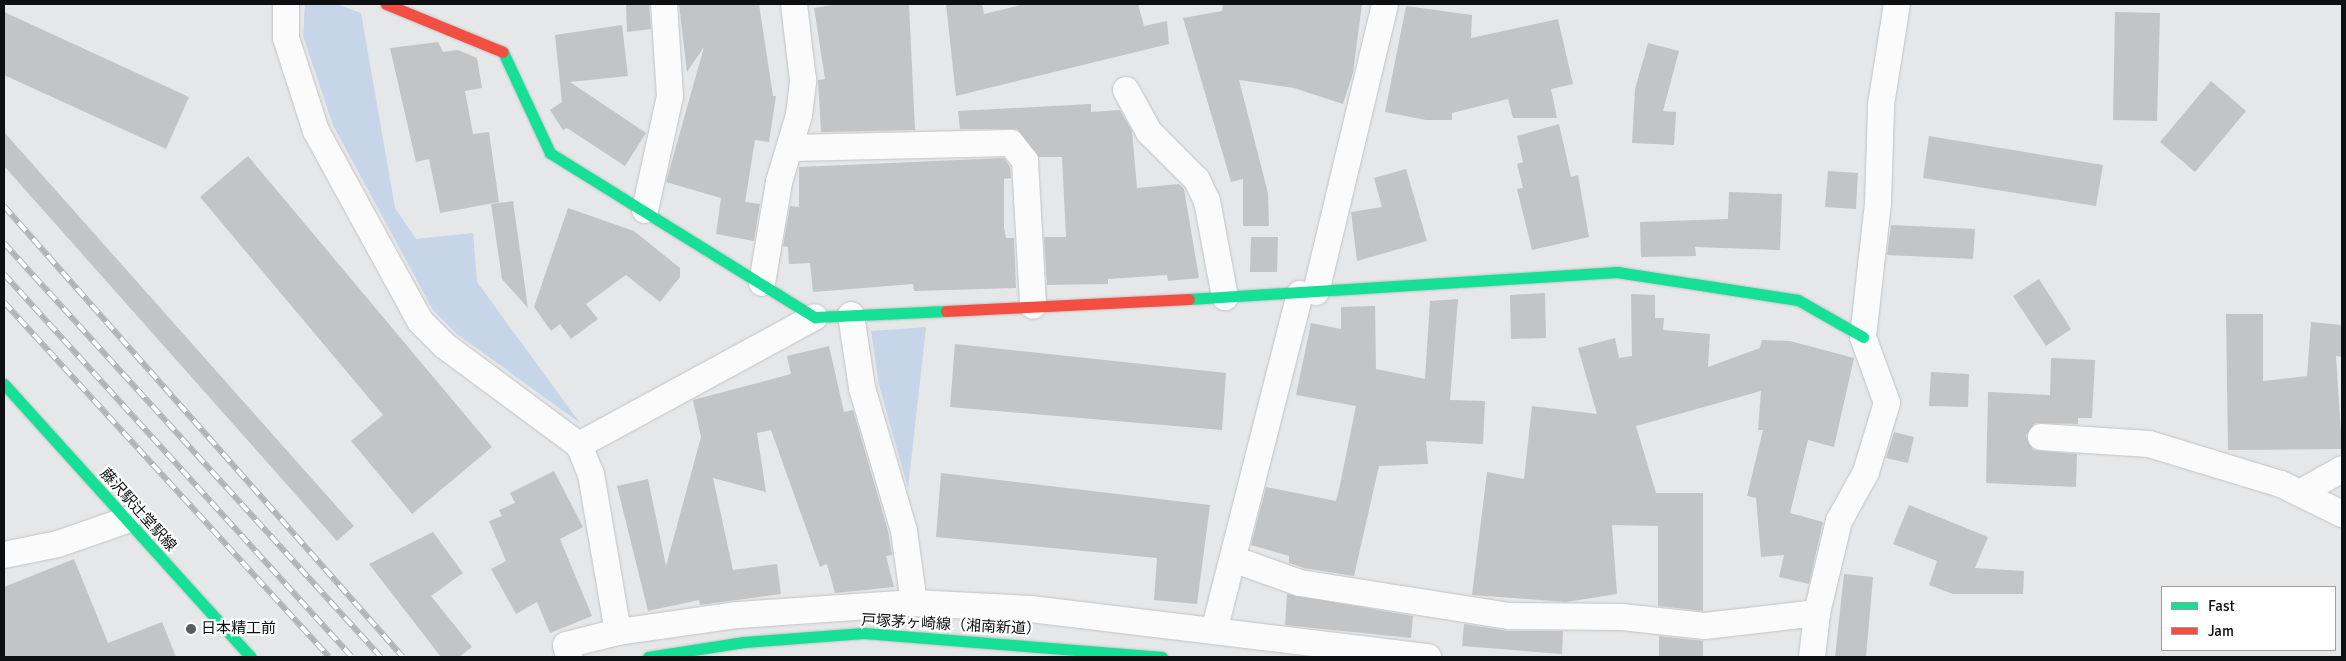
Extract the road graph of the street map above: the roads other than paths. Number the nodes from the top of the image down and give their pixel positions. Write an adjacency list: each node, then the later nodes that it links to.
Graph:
1 (286, 4): 19 (street)
2 (386, 4): 9 (street)
3 (664, 4): 9 (street)
4 (794, 4): 8 (street)
5 (1385, 4): 11 (street)
6 (1897, 4): 16 (street)
7 (1126, 90): 12 (street)
8 (790, 148): 10 (street); 13 (street)
9 (645, 210): 10 (street)
10 (762, 283): 15 (street)
11 (1308, 293): 12 (street); 16 (street); 25 (street)
12 (1225, 297): 13 (street)
13 (1033, 306): 14 (street)
14 (851, 315): 15 (street); 26 (street)
15 (815, 317): 19 (street)
16 (1863, 337): 27 (street)
17 (4, 384): 23 (street, 藤沢駅辻堂駅線)
18 (2041, 437): 21 (street)
19 (579, 445): 29 (street)
20 (2342, 469): 21 (street)
21 (2300, 493): 22 (street)
22 (2342, 514)
23 (127, 520): 24 (street); 30 (street, 藤沢駅辻堂駅線)
24 (4, 555)
25 (1233, 559): 27 (street); 28 (street)
26 (914, 603): 28 (street); 29 (street)
27 (1817, 613): 35 (street)
28 (1214, 631): 34 (street)
29 (618, 632): 31 (street)
30 (251, 657)
31 (570, 657)
32 (648, 657): 33 (street, 戸塚茅ヶ崎線（湘南新道）)
33 (1162, 657)
34 (1428, 657)
35 (1812, 657)

